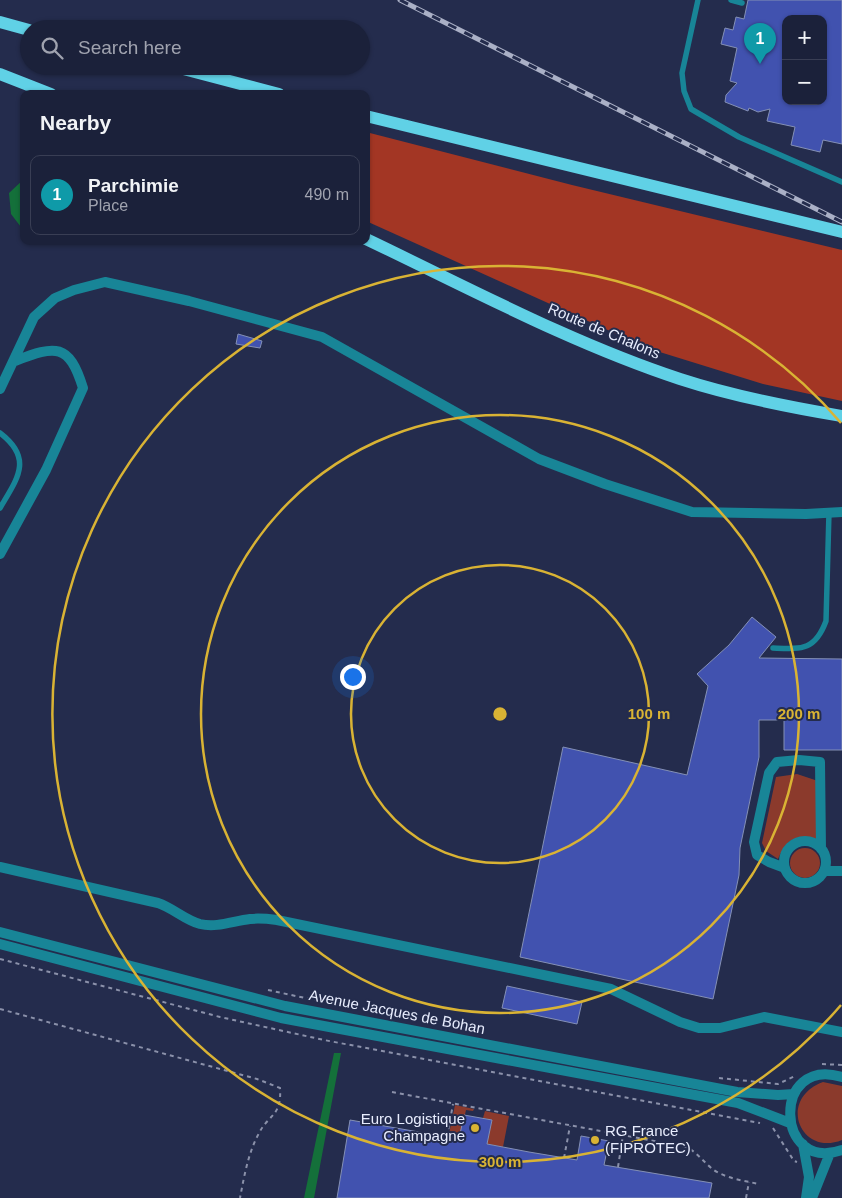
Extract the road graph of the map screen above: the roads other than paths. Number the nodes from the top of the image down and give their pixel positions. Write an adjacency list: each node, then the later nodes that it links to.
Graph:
1 (698, 0): 11 (lane)
2 (731, 0): 3 (lane)
3 (742, 3)
4 (0, 22): 5 (main road)
5 (20, 28)
6 (0, 74): 8 (main road)
7 (206, 75): 9 (main road)
8 (41, 90)
9 (264, 90)
10 (370, 117): 12 (main road)
11 (842, 182)
12 (842, 232)
13 (370, 241): 16 (main road, Route de Chalons)
14 (15, 360): 15 (street); 19 (street); 21 (street)
15 (0, 389)
16 (842, 416)
17 (0, 433): 18 (lane)
18 (0, 508)
19 (829, 512): 20 (street); 22 (lane)
20 (842, 512)
21 (0, 554)
22 (773, 648)
23 (821, 849): 25 (street); 25 (street); 26 (street)
24 (0, 867): 30 (street)
25 (785, 868): 26 (street)
26 (824, 870): 27 (street)
27 (842, 871)
28 (0, 932): 32 (street, Avenue Jacques de Bohan)
29 (0, 944): 33 (street, Avenue Jacques de Bohan)
30 (842, 1032)
31 (842, 1077): 32 (street)
32 (794, 1094): 33 (street)
33 (790, 1123): 34 (street)
34 (803, 1144): 36 (street); 37 (street)
35 (842, 1150): 36 (street)
36 (830, 1153): 38 (street)
37 (806, 1198)
38 (812, 1198)

